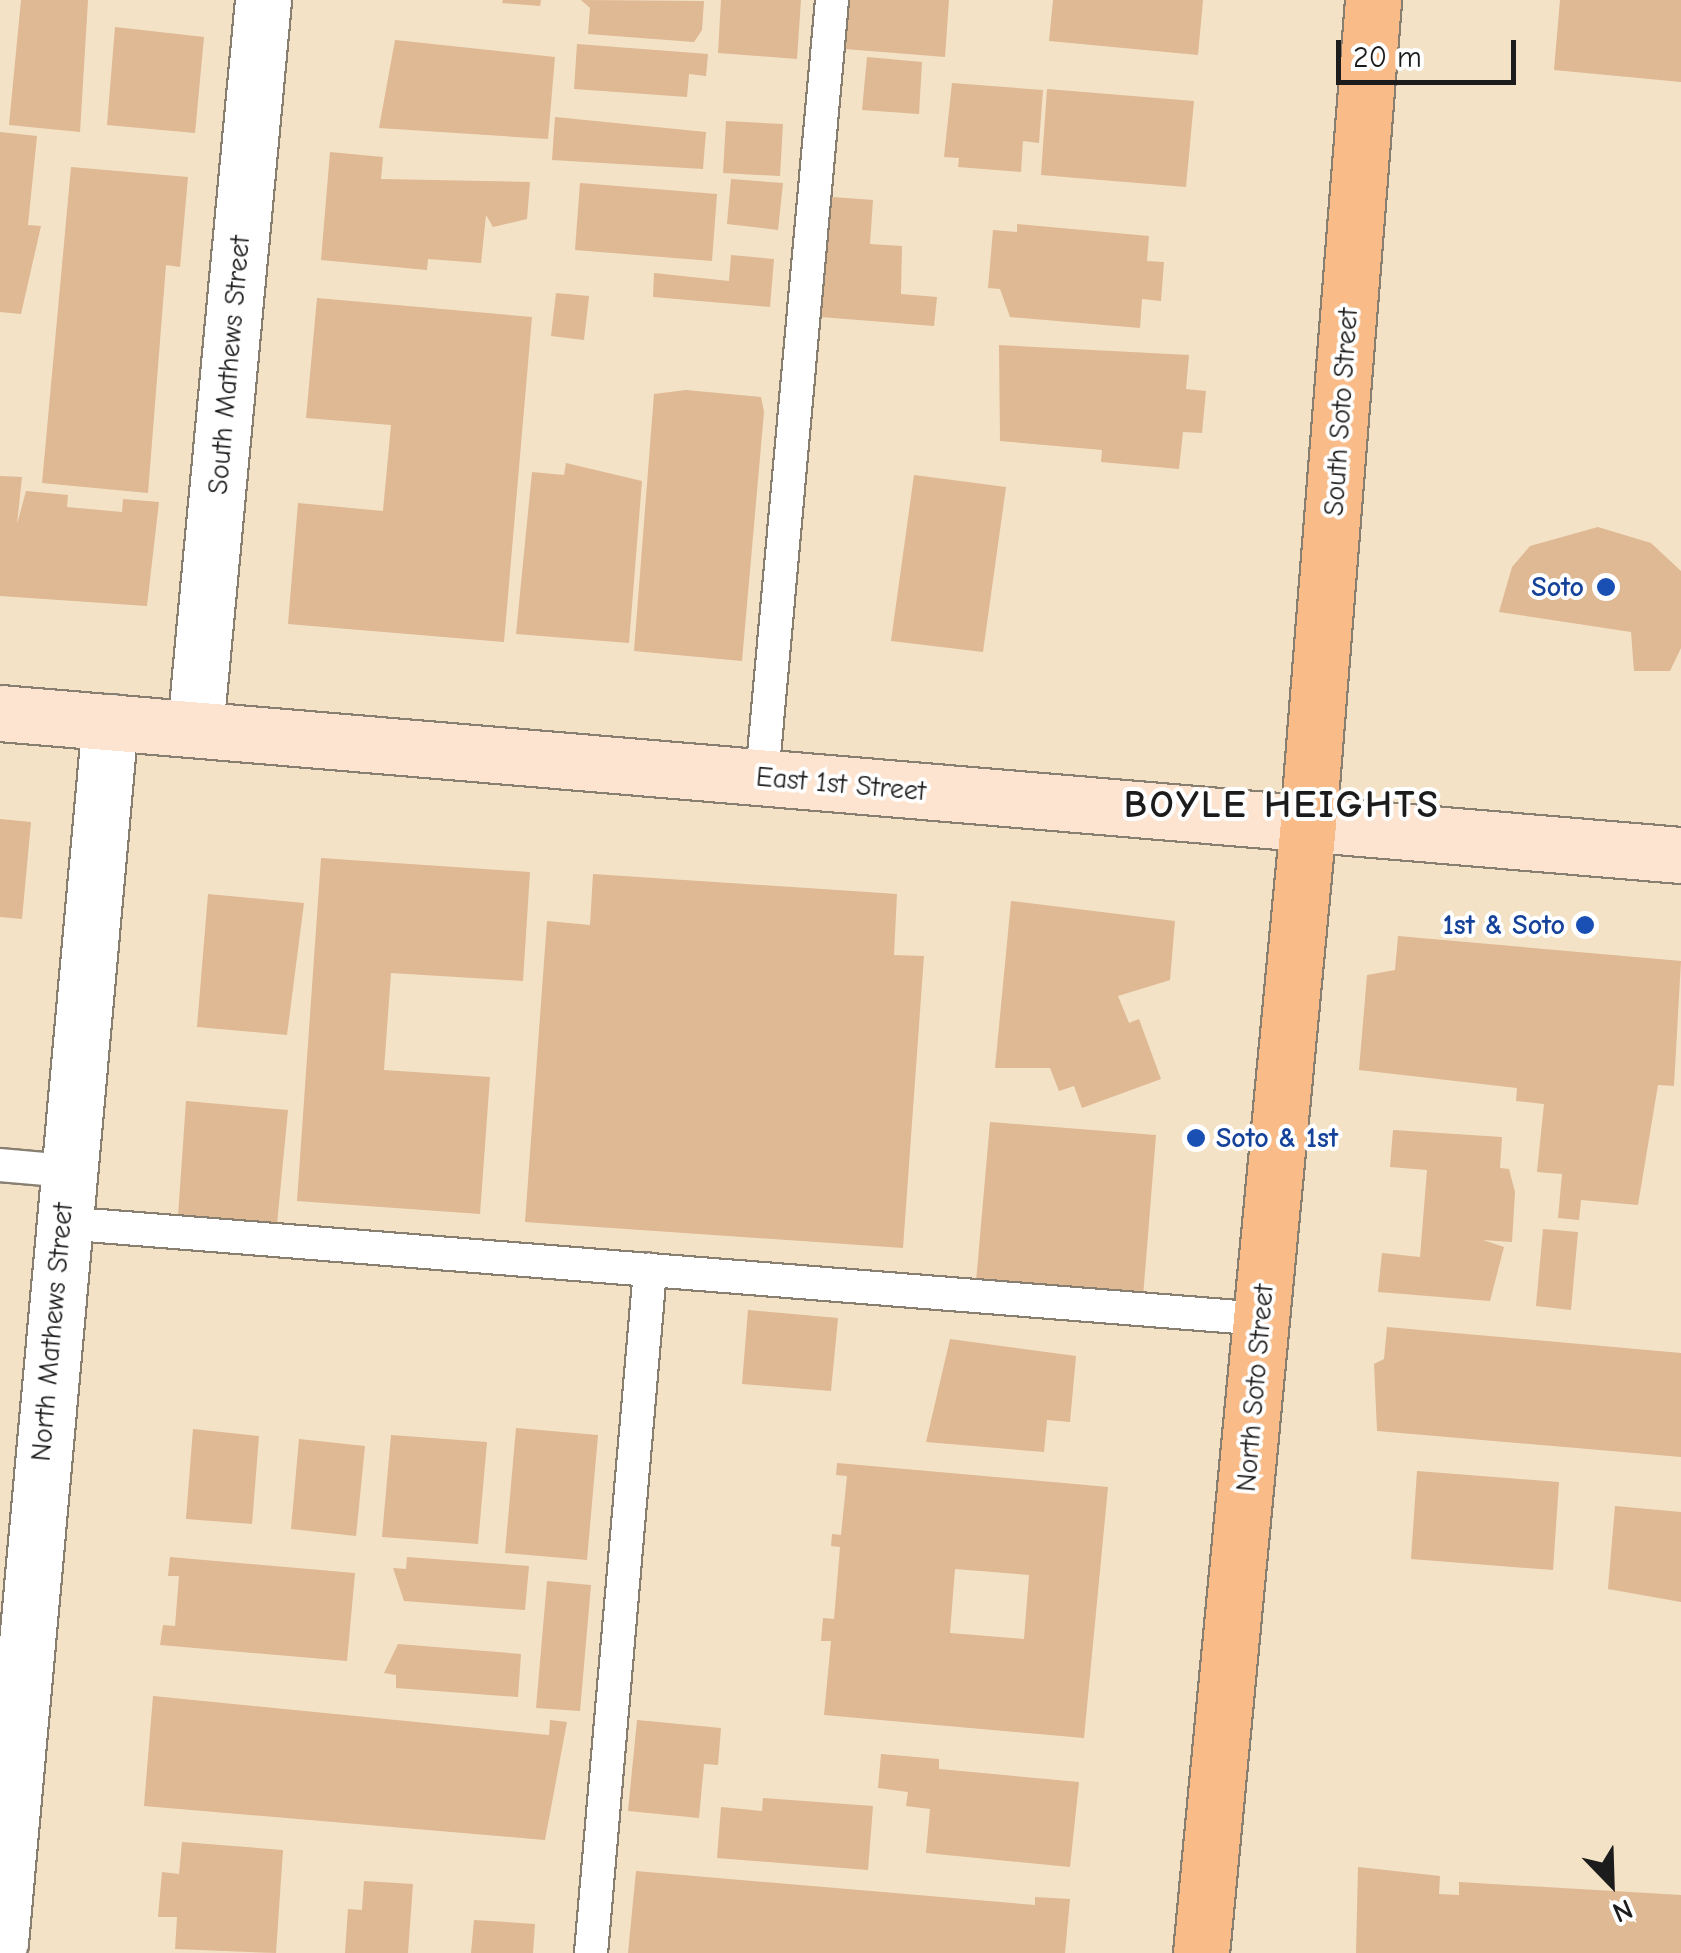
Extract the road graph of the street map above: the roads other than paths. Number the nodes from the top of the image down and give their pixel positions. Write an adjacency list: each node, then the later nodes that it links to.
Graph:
1 (263, 0): 6 (street, South Mathews Street)
2 (832, 0): 7 (lane)
3 (1373, 0): 8 (main road, South Soto Street)
4 (0, 713): 5 (street, East 1st Street)
5 (110, 722): 6 (street, East 1st Street); 11 (street, North Mathews Street)
6 (195, 729): 7 (street, East 1st Street)
7 (762, 777): 8 (street, East 1st Street)
8 (1308, 823): 9 (street, East 1st Street); 13 (main road, North Soto Street)
9 (1681, 854)
10 (0, 1165): 11 (lane)
11 (64, 1197): 12 (lane); 14 (street, North Mathews Street)
12 (650, 1270): 13 (lane); 16 (lane)
13 (1262, 1319): 17 (main road, North Soto Street)
14 (13, 1606): 15 (street, North Mathews Street)
15 (0, 1942)
16 (591, 1953)
17 (1201, 1953)

